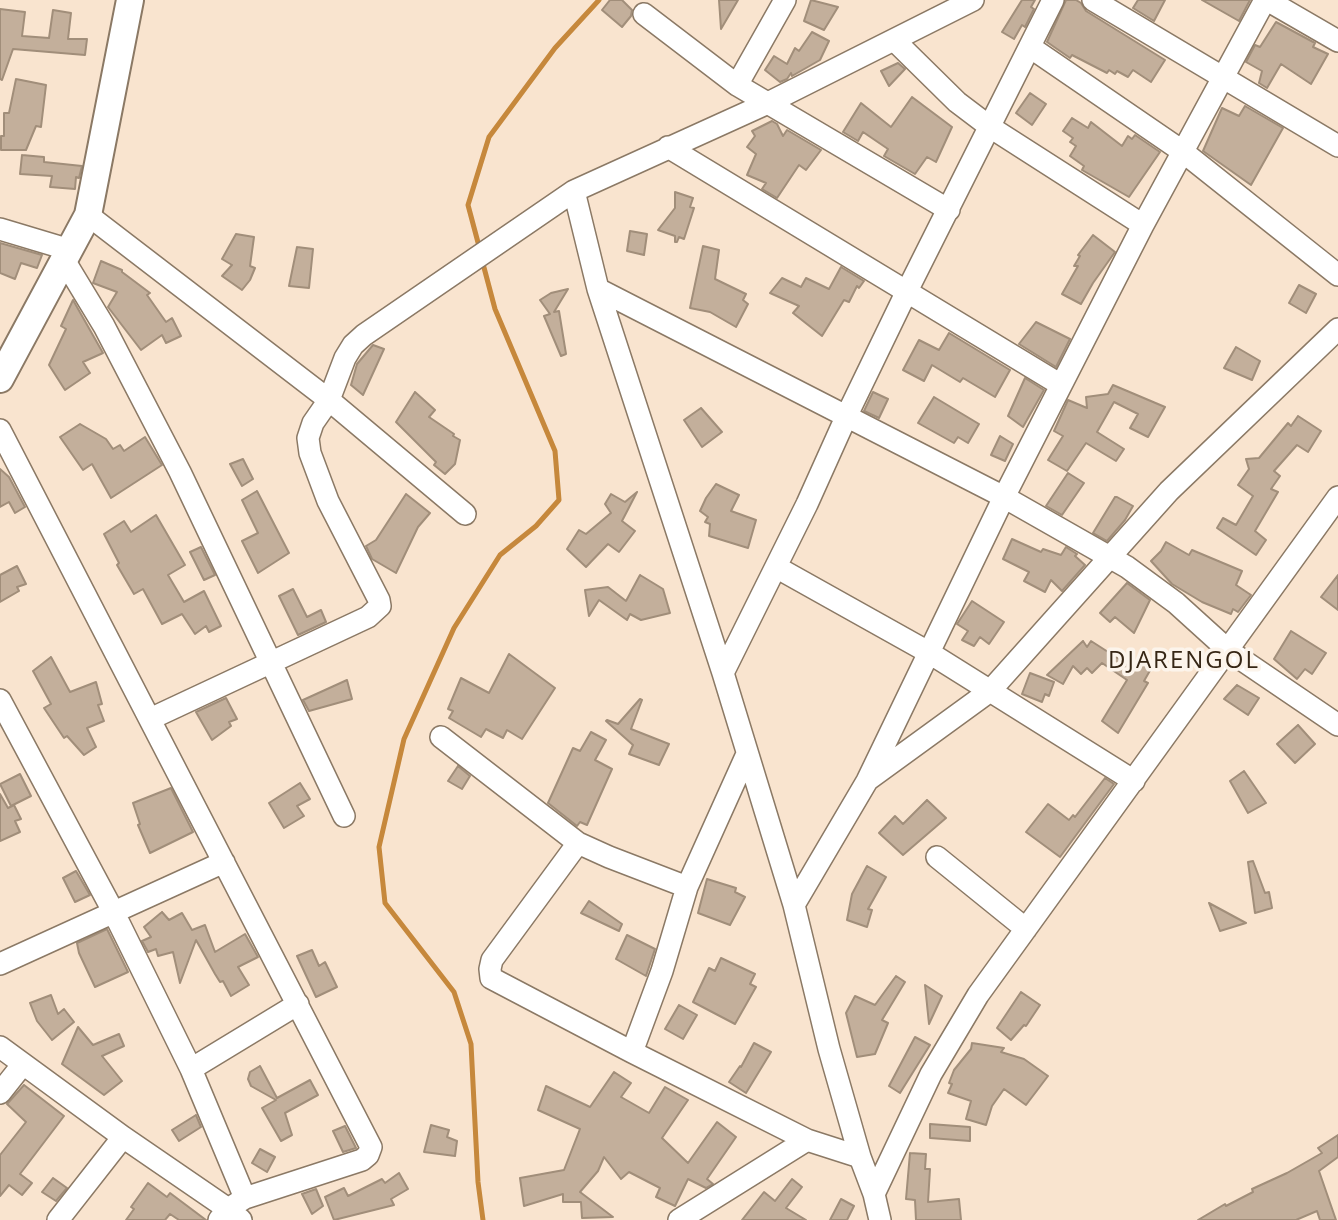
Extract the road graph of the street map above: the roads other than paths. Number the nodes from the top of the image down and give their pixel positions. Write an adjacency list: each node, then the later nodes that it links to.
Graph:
1 (130, 0): 20 (street)
2 (785, 0): 12 (street)
3 (973, 0): 8 (street)
4 (1053, 0): 10 (street)
5 (1093, 0): 11 (street)
6 (1266, 0): 9 (street); 11 (street)
7 (644, 15): 12 (street)
8 (894, 40): 13 (street); 14 (street)
9 (1338, 41)
10 (1030, 47): 14 (street); 17 (street)
11 (1222, 78): 15 (street); 17 (street)
12 (737, 85): 13 (street)
13 (768, 103): 16 (street); 19 (street)
14 (990, 127): 19 (street); 21 (street)
15 (1338, 146)
16 (668, 147): 18 (street); 26 (street)
17 (1182, 151): 21 (street); 24 (street)
18 (574, 191): 25 (street); 30 (street)
19 (949, 210): 26 (street)
20 (88, 215): 23 (street); 30 (street)
21 (1143, 225): 29 (street)
22 (0, 229): 23 (street)
23 (67, 255): 28 (street); 40 (street)
24 (1338, 275)
25 (598, 289): 31 (street); 41 (street)
26 (907, 291): 29 (street); 31 (street)
27 (1338, 328): 36 (street)
28 (0, 379)
29 (1061, 385): 33 (street)
30 (329, 400): 35 (street); 40 (street)
31 (847, 415): 33 (street); 37 (street)
32 (0, 430): 44 (street)
33 (1004, 497): 36 (street); 39 (street)
34 (1337, 501): 38 (street)
35 (465, 513)
36 (1109, 557): 38 (street); 42 (street)
37 (776, 567): 39 (street); 41 (street)
38 (1229, 651): 45 (street); 49 (street)
39 (928, 652): 42 (street); 48 (street)
40 (270, 661): 44 (street); 50 (street)
41 (723, 673): 47 (street)
42 (990, 691): 48 (street); 49 (street)
43 (0, 700): 56 (street)
44 (150, 719): 53 (street)
45 (1338, 725)
46 (441, 737): 51 (street)
47 (747, 754): 54 (street); 55 (street)
48 (867, 781): 55 (street)
49 (1134, 781): 57 (street)
50 (344, 816)
51 (578, 843): 54 (street); 61 (street)
52 (937, 857): 57 (street)
53 (224, 862): 56 (street); 59 (street)
54 (687, 887): 61 (street)
55 (794, 905): 67 (street)
56 (113, 911): 58 (street); 63 (street)
57 (1026, 929): 68 (street)
58 (0, 964)
59 (298, 1004): 63 (street); 69 (street)
60 (0, 1047): 62 (street)
61 (632, 1052): 66 (street)
62 (23, 1064): 64 (street); 65 (street)
63 (191, 1069): 69 (street)
64 (0, 1093)
65 (122, 1137): 69 (street); 70 (street)
66 (807, 1140): 67 (street); 71 (street)
67 (860, 1157): 68 (street)
68 (874, 1194): 72 (street)
69 (233, 1212)
70 (58, 1220)
71 (679, 1220)
72 (880, 1220)

